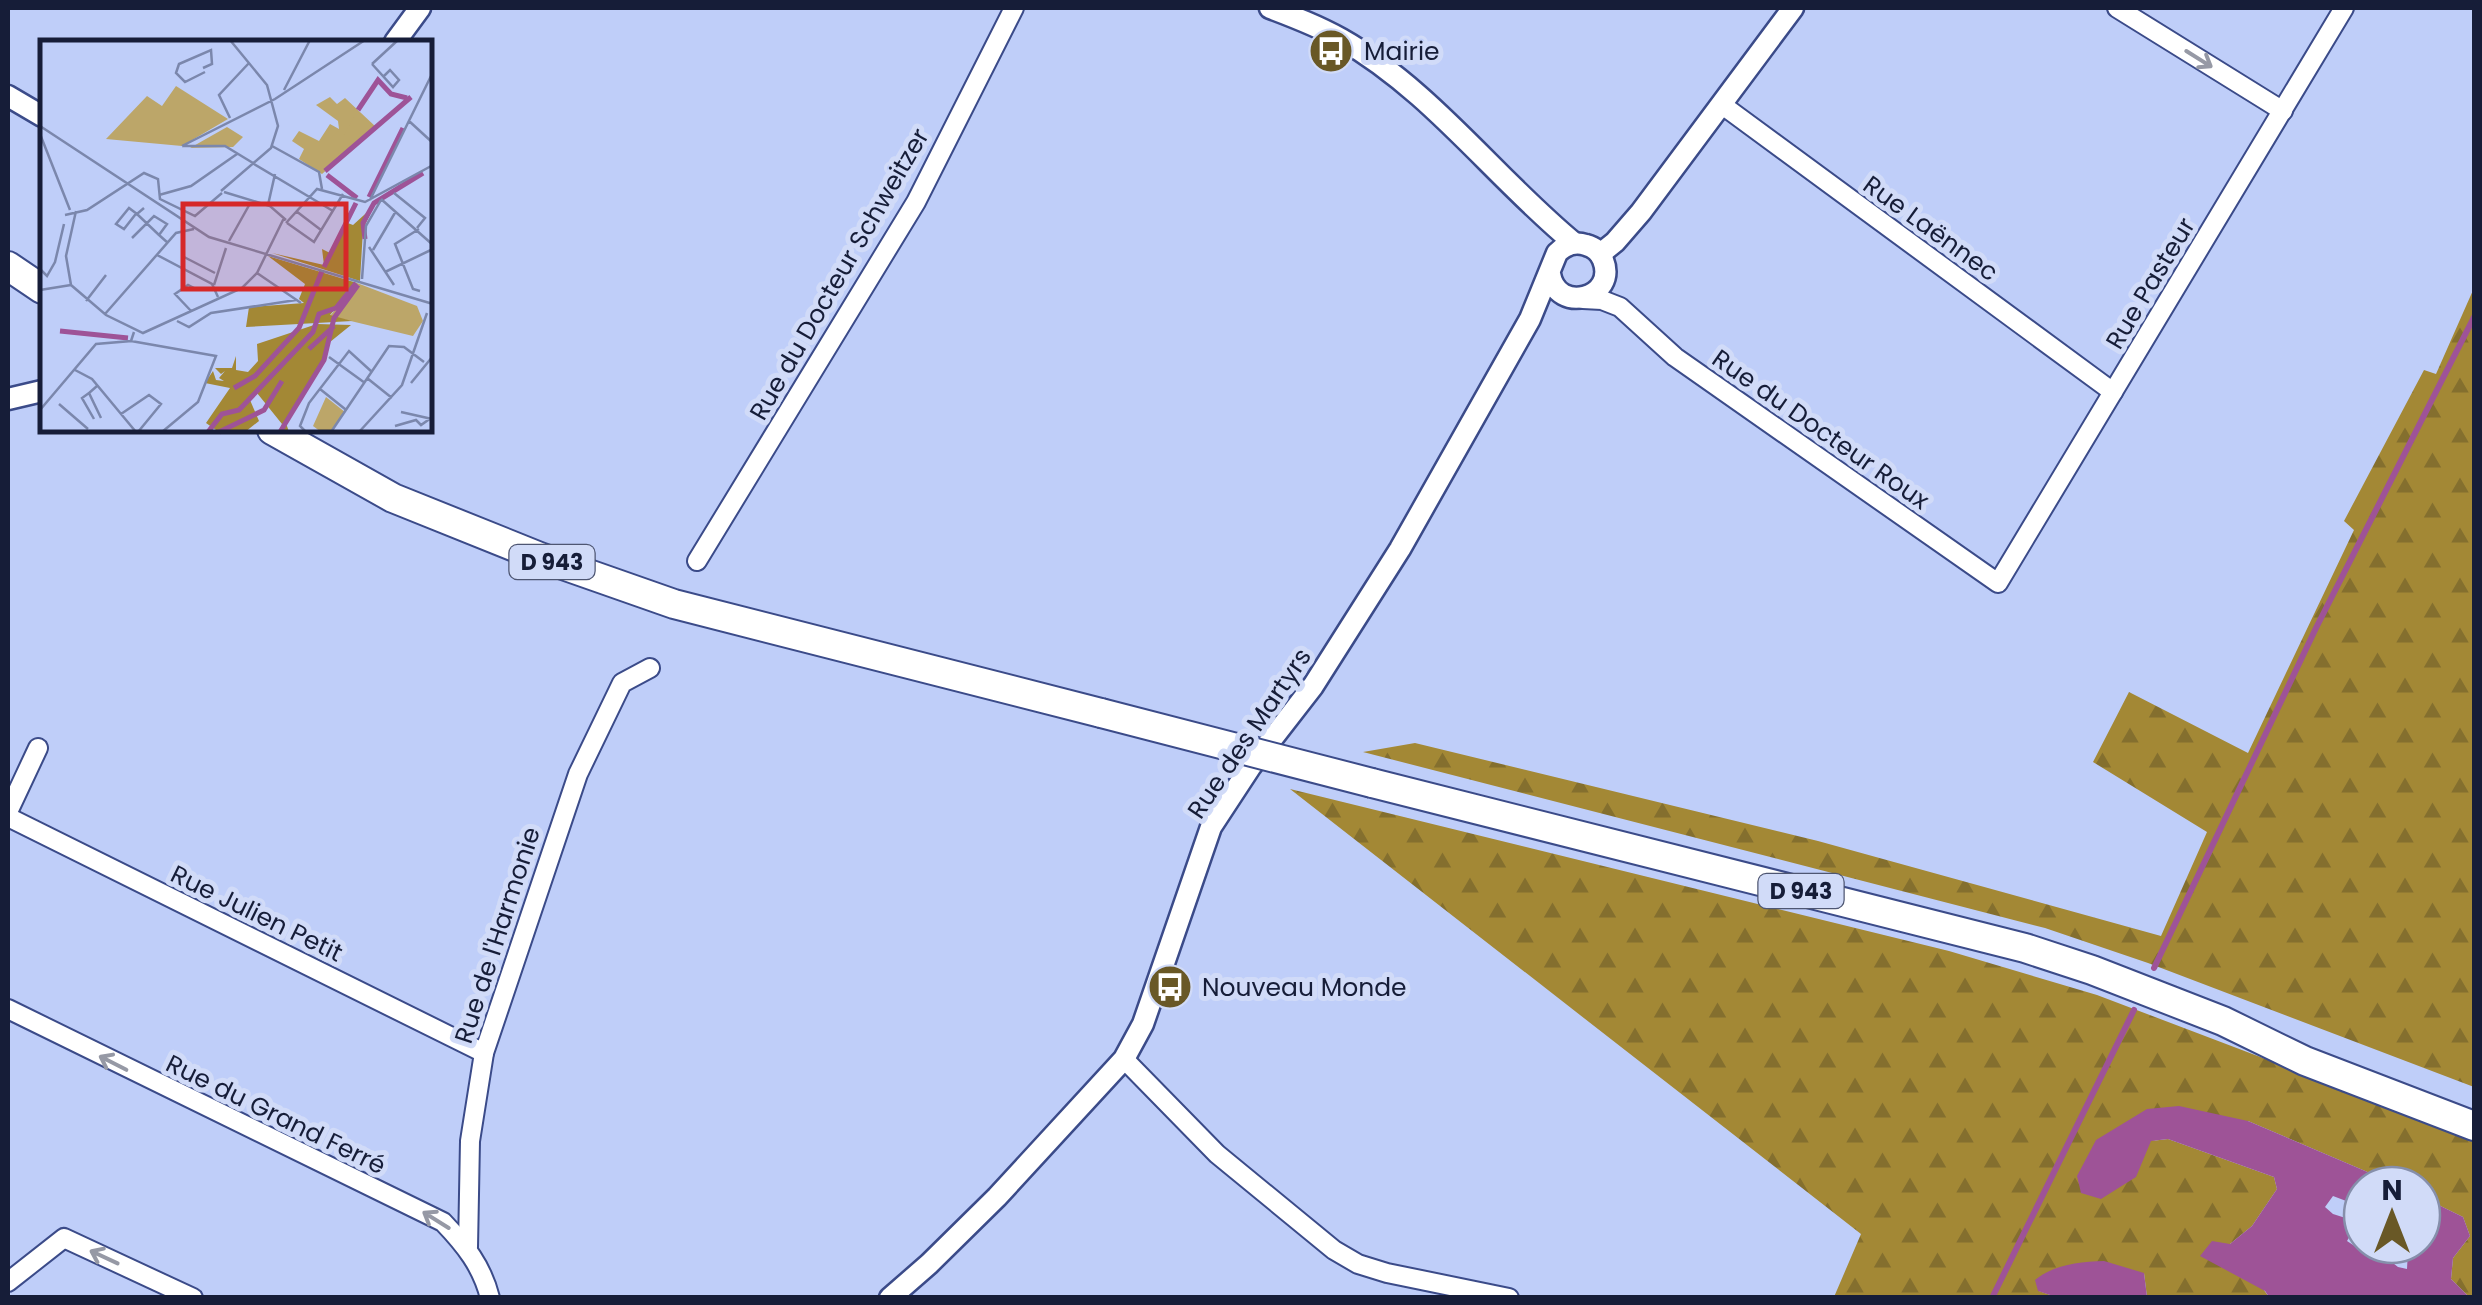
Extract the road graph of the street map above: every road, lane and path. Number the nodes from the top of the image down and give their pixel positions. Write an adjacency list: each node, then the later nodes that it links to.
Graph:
1 (420, 8): 8 (street)
2 (1014, 8): 26 (street, Rue du Docteur Schweitzer)
3 (1270, 8): 7 (street)
4 (1793, 8): 10 (street)
5 (2117, 8): 11 (street, one-way to 11)
6 (2344, 8): 11 (street, Rue Pasteur)
7 (1302, 14): 13 (street)
8 (396, 40)
9 (8, 96): 12 (street)
10 (1720, 104): 15 (street); 23 (street, Rue Laënnec)
11 (2283, 112): 23 (street, Rue Pasteur)
12 (40, 115)
13 (1535, 210): 14 (street); 17 (street)
14 (1574, 243): 15 (street); 17 (street)
15 (1602, 264): 19 (street); 20 (street, Rue du Docteur Roux)
16 (8, 266): 18 (main road)
17 (1551, 269): 19 (street); 21 (street, Rue des Martyrs)
18 (40, 288)
19 (1578, 299): 20 (street, Rue du Docteur Roux); 21 (street)
20 (1620, 307): 27 (street, Rue du Docteur Roux)
21 (1530, 318): 34 (street, Rue des Martyrs)
22 (40, 391): 24 (street)
23 (2113, 392): 27 (street, Rue Pasteur)
24 (8, 399)
25 (276, 432): 32 (main road, D 943, bridge)
26 (698, 561)
27 (1998, 584)
28 (650, 668): 33 (street, Rue de l'Harmonie)
29 (38, 748): 30 (street)
30 (8, 814): 33 (street, Rue Julien Petit)
31 (8, 1009): 37 (street, Rue du Grand Ferré, one-way to 31)
32 (2223, 1021): 35 (main road, D 943); 36 (main road, D 943)
33 (484, 1053): 37 (street, Rue de l'Harmonie)
34 (1124, 1059): 41 (street, Rue des Martyrs); 42 (street)
35 (2474, 1106)
36 (2474, 1126)
37 (468, 1247): 40 (street, Rue du Grand Ferré)
38 (8, 1282): 39 (street, one-way to 38)
39 (192, 1298)
40 (490, 1298)
41 (890, 1298)
42 (1509, 1298)

